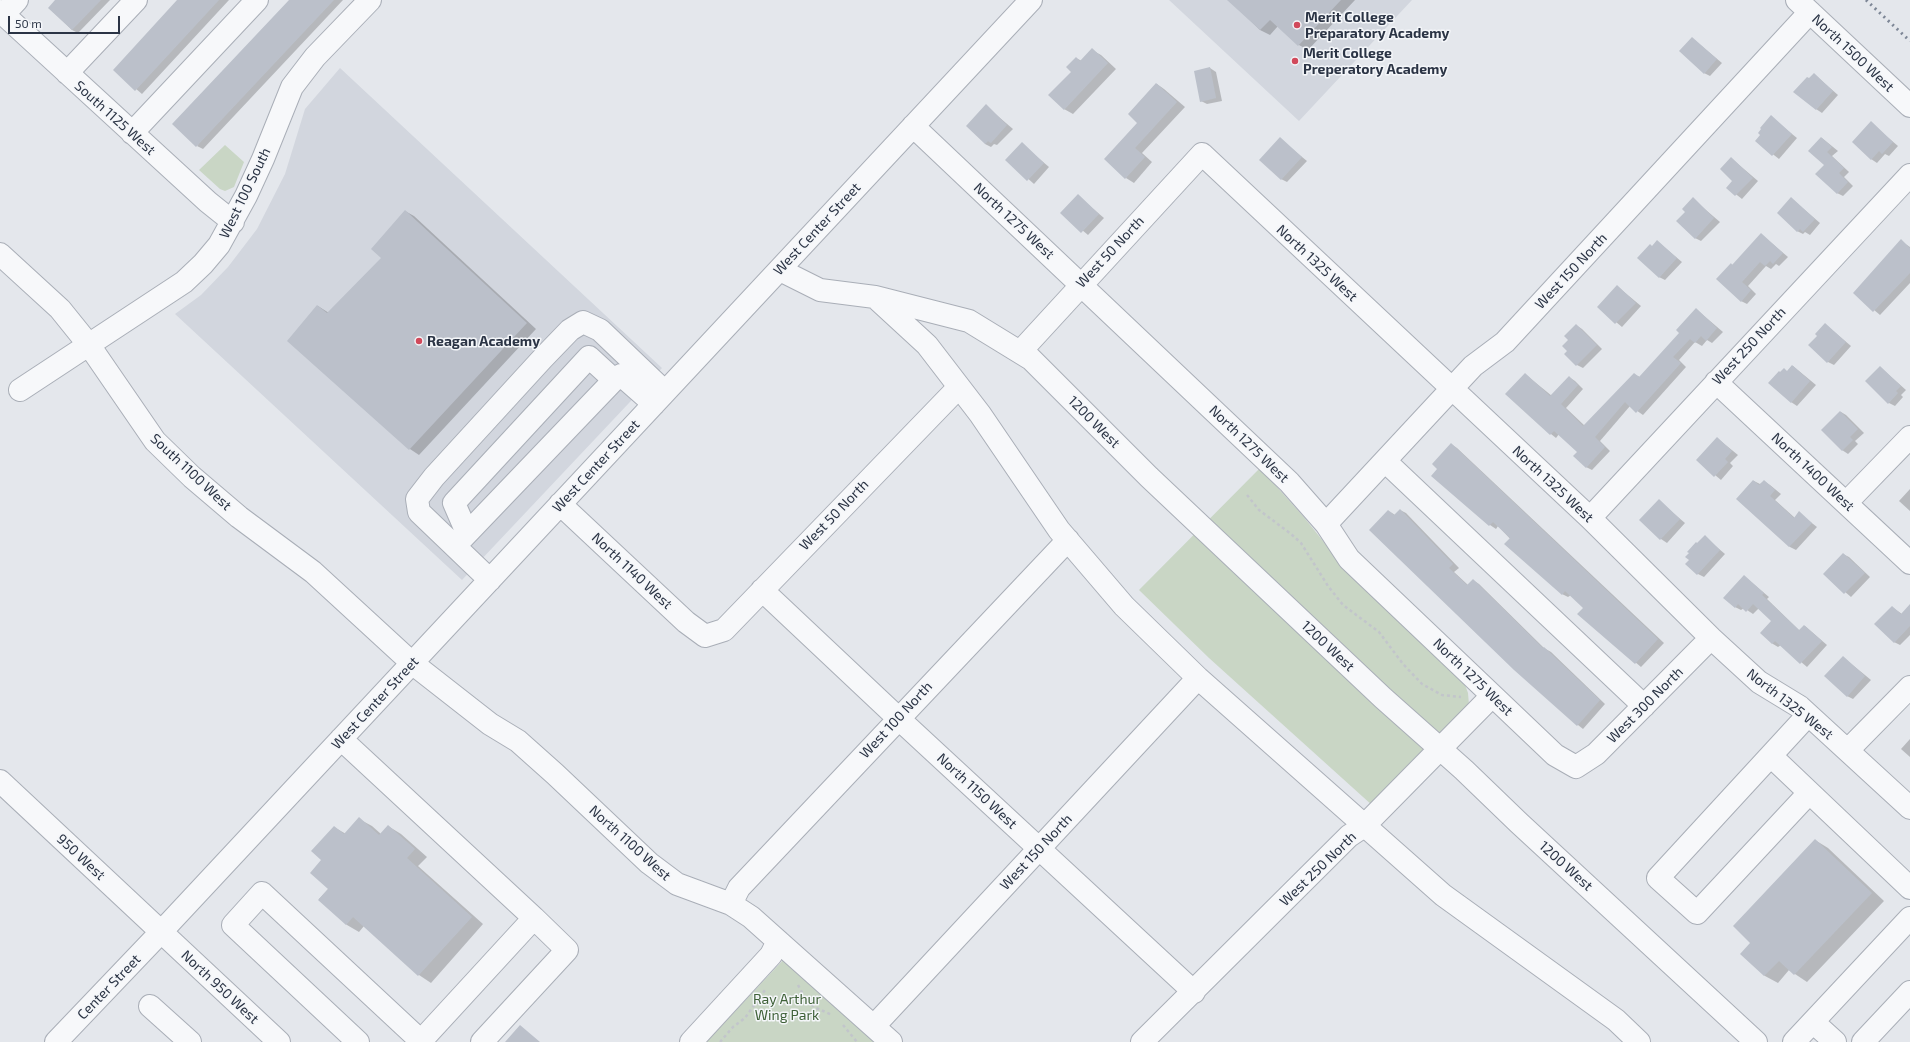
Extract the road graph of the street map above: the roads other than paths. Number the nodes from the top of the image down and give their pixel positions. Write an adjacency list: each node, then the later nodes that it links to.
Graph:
1 (136, 0): 7 (street)
2 (257, 0): 10 (street)
3 (370, 0): 13 (street, West 100 South)
4 (1031, 0): 9 (street, West Center Street)
5 (1803, 6): 8 (street, North 1500 West); 23 (street, West 150 North)
6 (7, 8): 7 (street, South 1125 West)
7 (67, 74): 10 (street, South 1125 West)
8 (1910, 106)
9 (913, 126): 15 (street, West Center Street); 16 (street, North 1275 West)
10 (132, 133): 13 (street, South 1125 West)
11 (1202, 154): 16 (street, West 50 North); 23 (street, North 1325 West)
12 (1910, 175): 21 (street, West 250 North)
13 (233, 222): 18 (street, West 100 South)
14 (0, 254): 18 (street, South 1100 West)
15 (780, 270): 17 (street, 1200 West); 25 (street, West Center Street)
16 (1080, 284): 19 (street, West 50 North); 31 (street, North 1275 West)
17 (875, 297): 19 (street, 1200 West); 22 (street)
18 (89, 345): 24 (street, West 100 South); 39 (street, South 1100 West)
19 (1020, 352): 47 (street, 1200 West)
20 (614, 380): 25 (street); 32 (street); 32 (street)
21 (1716, 382): 28 (street, North 1400 West); 30 (street, West 250 North)
22 (959, 387): 33 (street); 36 (street, West 50 North)
23 (1451, 389): 27 (street, West 150 North); 30 (street, North 1325 West)
24 (20, 390)
25 (660, 398): 29 (street, West Center Street); 32 (street)
26 (1910, 437): 28 (street)
27 (1384, 461): 31 (street, West 150 North); 43 (street)
28 (1847, 502): 34 (street, North 1400 West)
29 (560, 504): 35 (street, West Center Street); 37 (street, North 1140 West)
30 (1590, 518): 38 (street, North 1325 West)
31 (1326, 524): 42 (street, North 1275 West)
32 (461, 540): 35 (street)
33 (1068, 540): 40 (street); 45 (street, West 100 North)
34 (1910, 563)
35 (490, 580): 39 (street, West Center Street)
36 (762, 590): 37 (street, West 50 North); 45 (street, North 1150 West)
37 (705, 636)
38 (1711, 638): 43 (street, West 300 North); 44 (street, North 1325 West)
39 (412, 662): 46 (street, West Center Street); 57 (street, North 1100 West)
40 (1198, 678): 54 (street); 55 (street, West 150 North)
41 (1910, 687): 48 (street)
42 (1492, 696): 47 (street, West 250 North); 50 (street, North 1275 West)
43 (1644, 706): 50 (street, West 300 North)
44 (1808, 715): 48 (street, North 1325 West); 49 (street)
45 (898, 718): 55 (street, North 1150 West); 57 (street, West 100 North)
46 (341, 739): 58 (street); 60 (street, West Center Street)
47 (1440, 748): 54 (street, West 250 North); 77 (street, 1200 West)
48 (1848, 750): 53 (street, North 1325 West)
49 (1771, 756): 52 (street); 52 (street)
50 (1576, 767)
51 (0, 781): 60 (street, 950 West)
52 (1809, 793): 56 (street)
53 (1910, 808)
54 (1364, 826): 62 (street, West 250 North); 76 (street)
55 (1039, 848): 62 (street, North 1150 West); 66 (street, West 150 North)
56 (1910, 888)
57 (731, 904): 61 (street, North 1100 West)
58 (534, 918): 71 (street); 72 (street)
59 (1910, 918): 65 (street)
60 (161, 932): 67 (street, North 950 West); 68 (street, Center Street)
61 (778, 941): 66 (street, North 1100 West); 73 (street)
62 (1194, 992): 75 (street, West 250 North)
63 (1910, 992): 80 (street)
64 (150, 1006): 69 (street)
65 (1813, 1022): 78 (street); 79 (street)
66 (874, 1026): 74 (street, North 1100 West)
67 (276, 1041)
68 (56, 1042)
69 (190, 1042)
70 (358, 1042): 71 (street)
71 (421, 1042)
72 (482, 1042)
73 (691, 1042)
74 (891, 1042)
75 (1142, 1042)
76 (1639, 1042)
77 (1756, 1042)
78 (1794, 1042)
79 (1834, 1042)
80 (1864, 1042)

